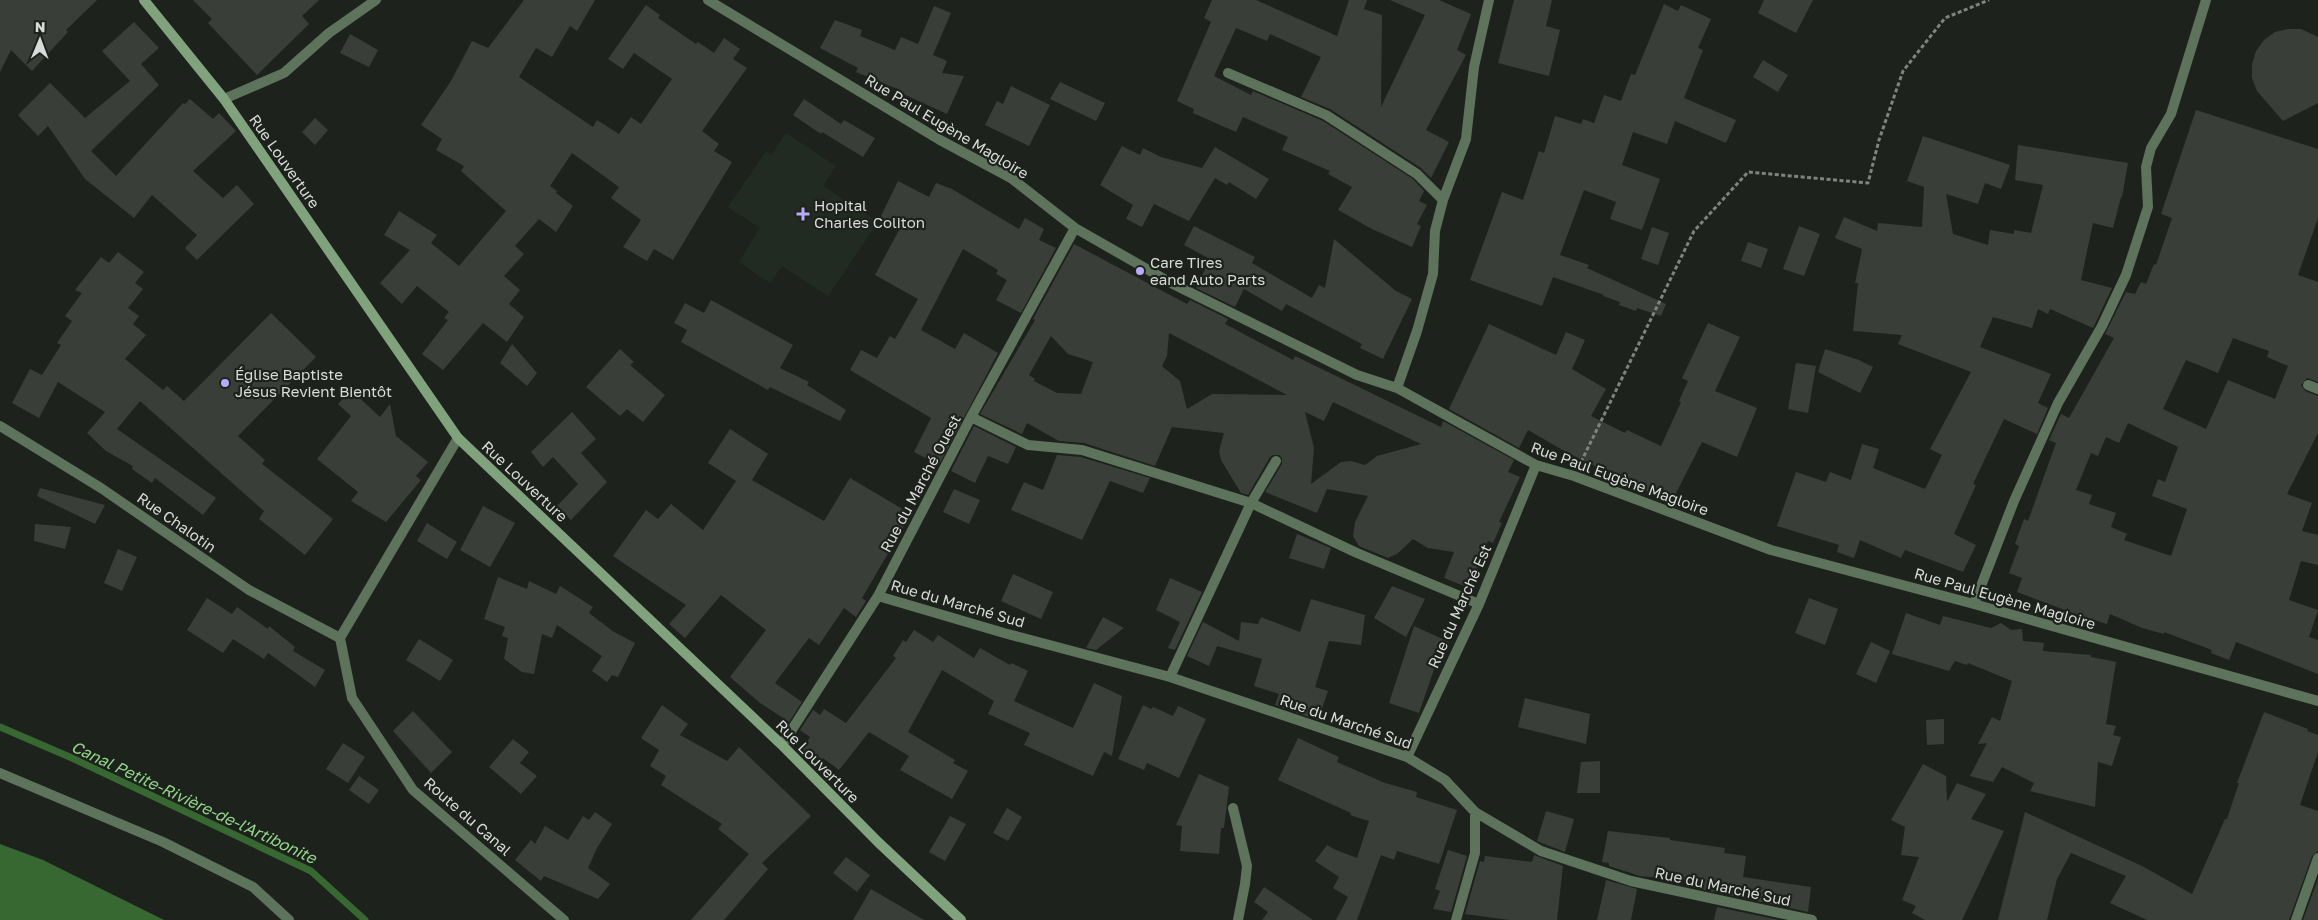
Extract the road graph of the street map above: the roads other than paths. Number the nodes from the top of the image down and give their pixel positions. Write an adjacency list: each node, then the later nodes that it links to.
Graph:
1 (144, 0): 7 (main road, Rue Louverture)
2 (376, 0): 7 (street)
3 (708, 0): 9 (street, Rue Paul Eugène Magloire)
4 (1489, 0): 8 (street)
5 (2206, 0): 21 (street)
6 (1228, 73): 8 (street)
7 (224, 99): 15 (main road, Rue Louverture)
8 (1443, 200): 11 (street)
9 (1074, 228): 11 (street, Rue Paul Eugène Magloire); 13 (street, Rue du Marché Ouest)
10 (2308, 385): 12 (street)
11 (1397, 388): 17 (street, Rue Paul Eugène Magloire)
12 (2318, 390)
13 (971, 417): 18 (street); 19 (street, Rue du Marché Ouest)
14 (0, 426): 22 (street, Rue Chalotin)
15 (458, 438): 22 (street); 25 (main road, Rue Louverture)
16 (1276, 461): 18 (street)
17 (1536, 465): 20 (street, Rue du Marché Est); 21 (street, Rue Paul Eugène Magloire)
18 (1251, 503): 20 (street); 23 (street)
19 (878, 596): 23 (street, Rue du Marché Sud); 25 (street, Rue du Marché Ouest)
20 (1479, 604): 26 (street, Rue du Marché Est)
21 (1974, 604): 24 (street, Rue Paul Eugène Magloire)
22 (340, 638): 32 (street, Route du Canal)
23 (1170, 677): 26 (street, Rue du Marché Sud)
24 (2318, 701)
25 (782, 745): 33 (main road, Rue Louverture)
26 (1407, 757): 29 (street, Rue du Marché Sud)
27 (0, 774): 31 (street)
28 (1233, 808): 34 (street)
29 (1475, 812): 35 (street); 36 (street, Rue du Marché Sud)
30 (2318, 858): 37 (street)
31 (289, 920)
32 (564, 920)
33 (961, 920)
34 (1238, 920)
35 (1456, 920)
36 (1812, 920)
37 (2296, 920)

